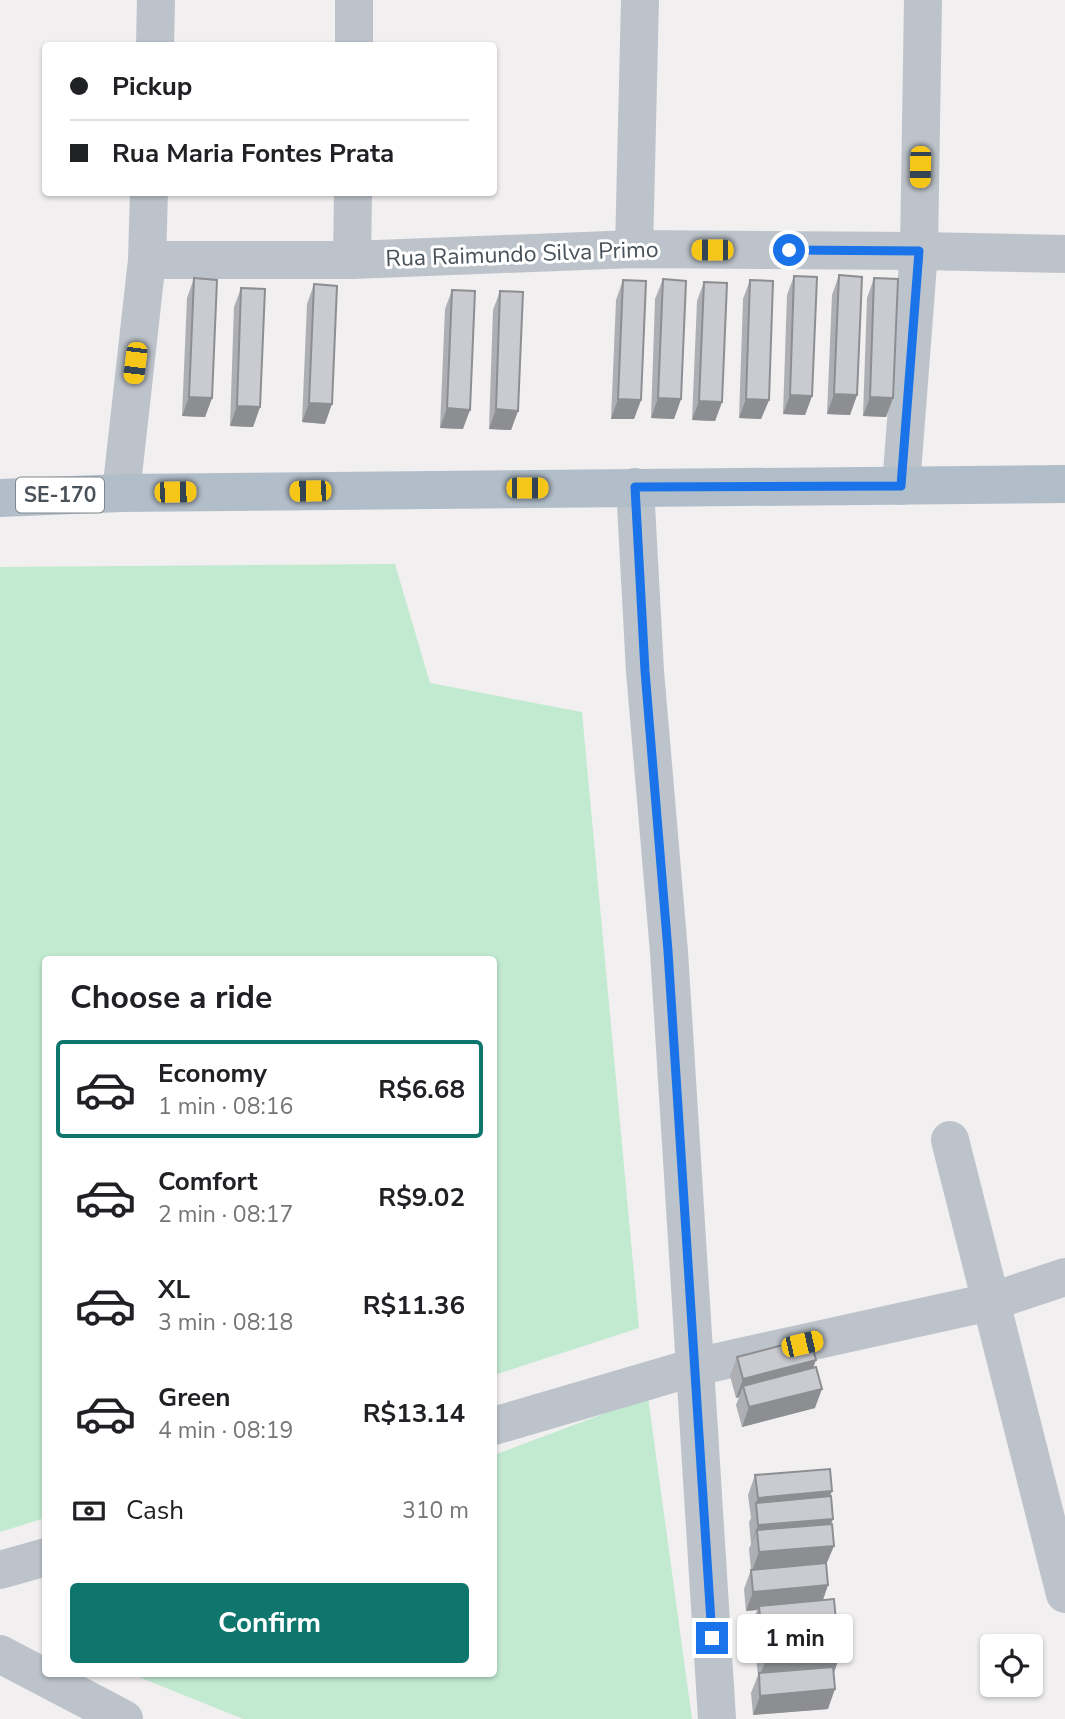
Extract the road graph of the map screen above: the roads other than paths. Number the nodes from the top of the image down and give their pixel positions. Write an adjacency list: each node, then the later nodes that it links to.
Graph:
1 (156, 0): 5 (street)
2 (354, 0): 6 (street)
3 (640, 0): 9 (street)
4 (923, 0): 10 (street)
5 (155, 42)
6 (354, 42)
7 (149, 196): 12 (street)
8 (353, 196): 13 (street)
9 (634, 249): 10 (street, Rua Raimundo Silva Primo); 13 (street, Rua Raimundo Silva Primo)
10 (919, 251): 11 (street, Rua Raimundo Silva Primo); 15 (street)
11 (1065, 254)
12 (147, 260): 13 (street, Rua Raimundo Silva Primo); 17 (street)
13 (352, 260)
14 (1065, 484): 15 (main road, SE-170)
15 (901, 486): 16 (main road, SE-170)
16 (635, 487): 17 (main road, SE-170); 22 (street)
17 (121, 493): 18 (main road, SE-170)
18 (0, 498)
19 (950, 1140): 21 (street)
20 (1065, 1277): 21 (street)
21 (990, 1302): 22 (street); 26 (street)
22 (695, 1367): 23 (street); 31 (street)
23 (497, 1425)
24 (42, 1558): 25 (street)
25 (0, 1570)
26 (1065, 1594)
27 (0, 1654): 28 (street)
28 (42, 1676)
29 (44, 1677): 30 (street)
30 (124, 1719)
31 (717, 1719)

